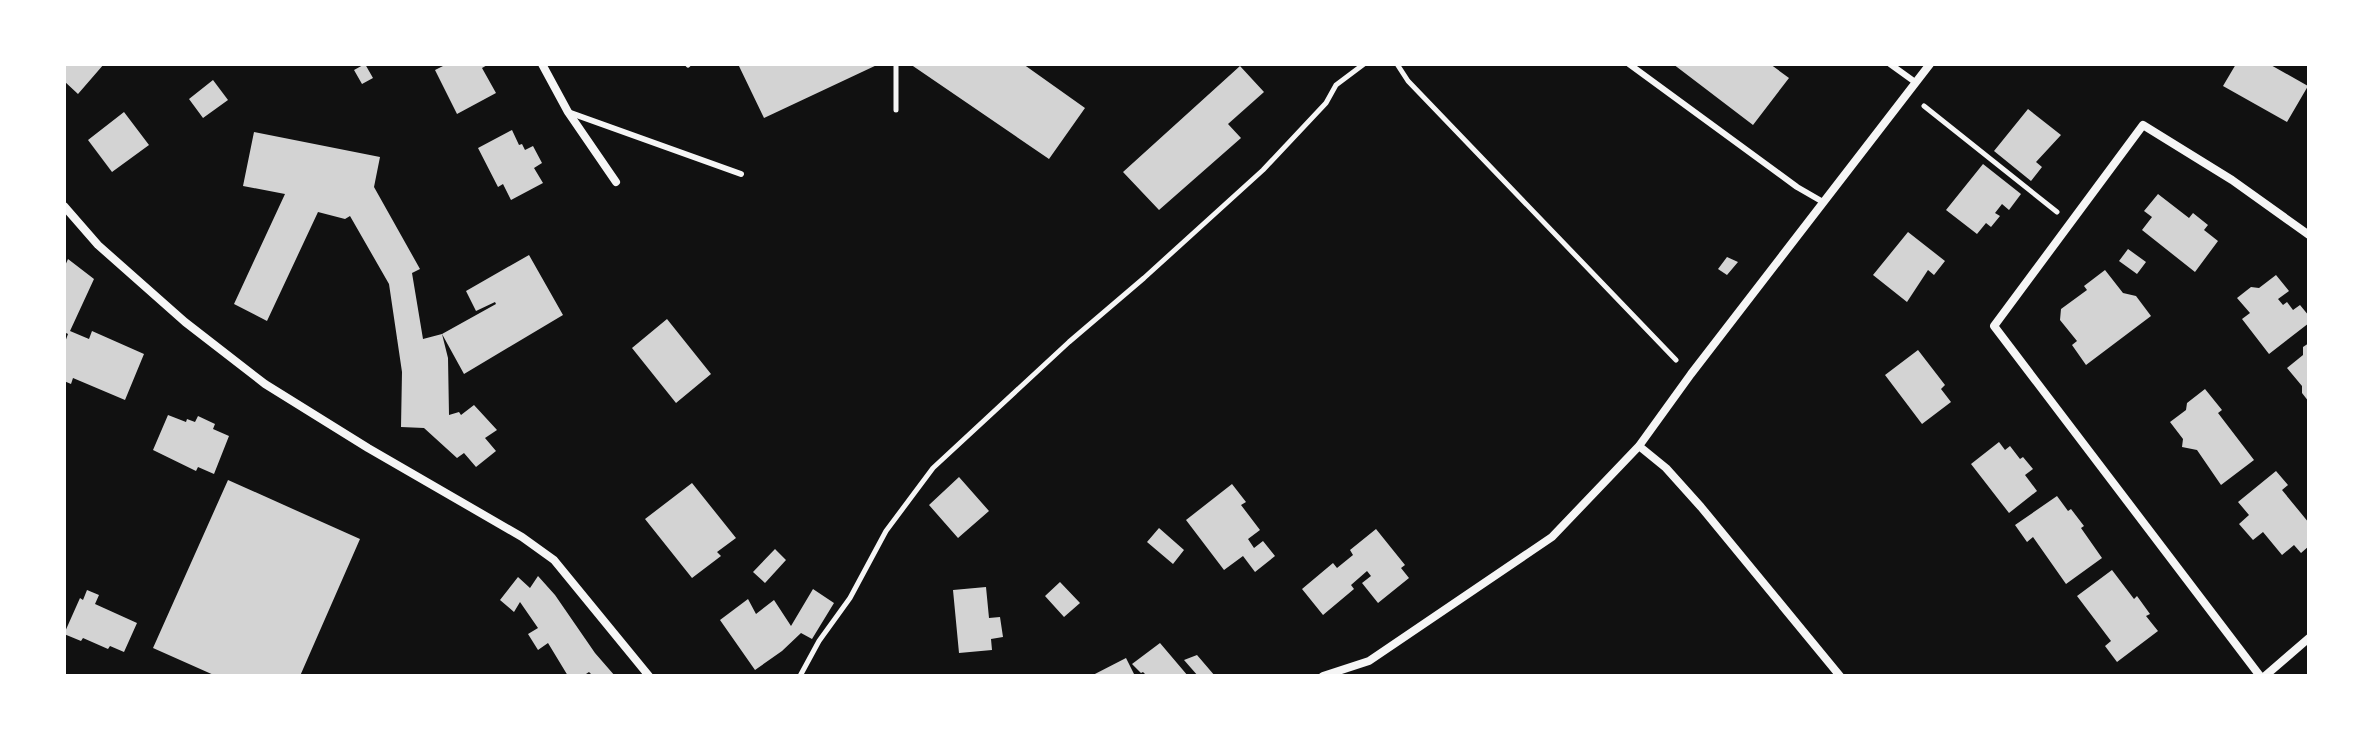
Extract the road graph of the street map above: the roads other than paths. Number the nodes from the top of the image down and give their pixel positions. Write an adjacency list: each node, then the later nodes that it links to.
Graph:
1 (542, 64): 6 (street)
2 (1629, 64): 9 (lane)
3 (1890, 64): 5 (lane)
4 (1930, 64): 5 (street)
5 (1915, 82): 9 (street)
6 (568, 112): 7 (lane); 8 (street)
7 (741, 174)
8 (616, 182)
9 (1823, 202): 12 (street)
10 (64, 206): 14 (street)
11 (2309, 235): 17 (street)
12 (1639, 446): 15 (street); 16 (street)
13 (2309, 638): 17 (street)
14 (649, 676)
15 (1323, 676)
16 (1840, 676)
17 (2262, 676)

